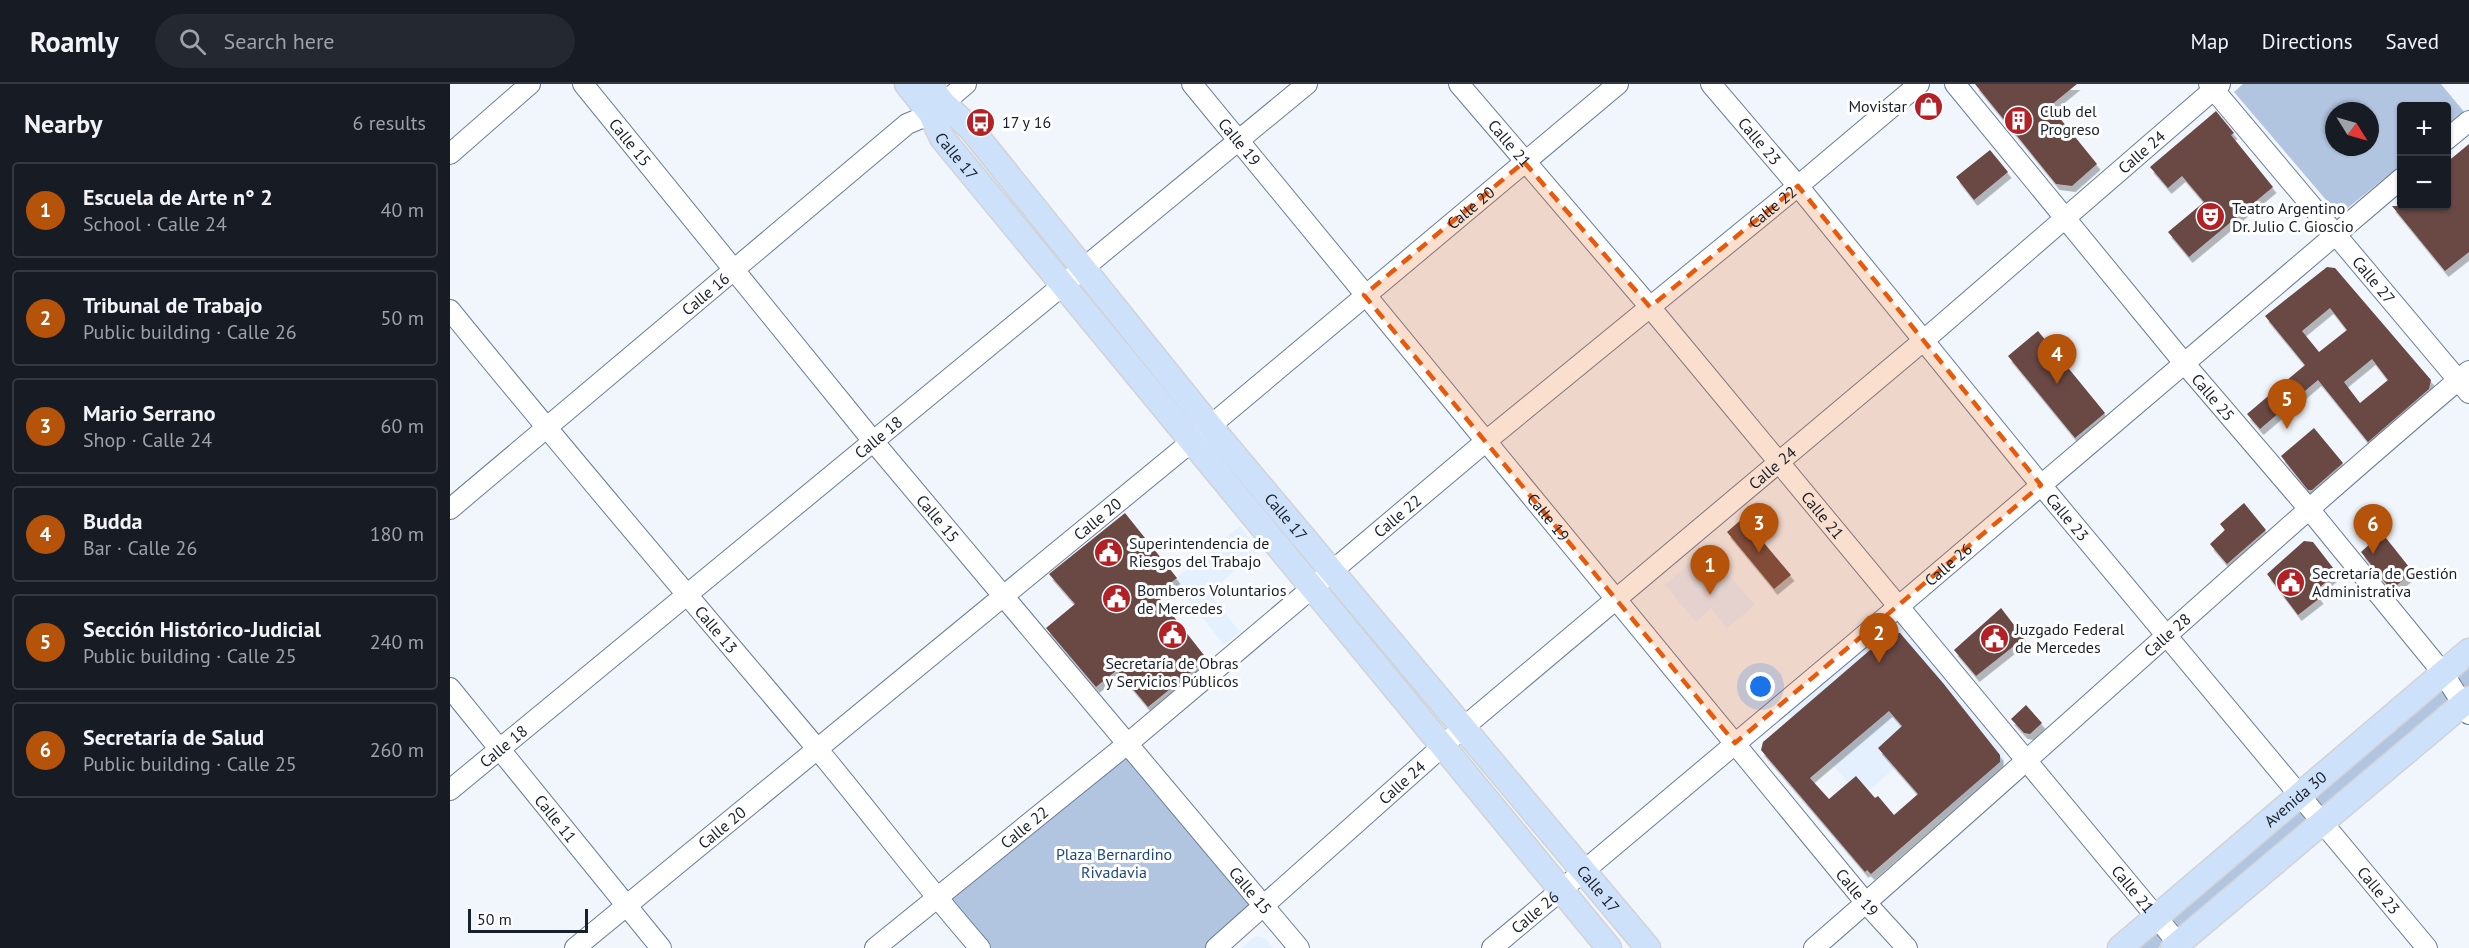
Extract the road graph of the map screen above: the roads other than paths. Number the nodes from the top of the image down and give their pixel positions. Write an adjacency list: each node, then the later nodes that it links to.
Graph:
1 (530, 84): 17 (street)
2 (583, 84): 24 (street, Calle 15)
3 (966, 84): 13 (street, Calle 16)
4 (1192, 84): 16 (street, Calle 19)
5 (1307, 84): 16 (street, Calle 18)
6 (1459, 84): 18 (street, Calle 21)
7 (1618, 84): 18 (street, Calle 20)
8 (1711, 84): 20 (street, Calle 23)
9 (1919, 84): 20 (street, Calle 22)
10 (1955, 84): 21 (street, Calle 25)
11 (916, 85): 13 (main road, Calle 17)
12 (2214, 86): 21 (street, Calle 24); 22 (street, Calle 27)
13 (937, 109): 23 (main road, Calle 17); 24 (street, Calle 16); 25 (main road, Calle 17)
14 (2469, 121): 15 (street)
15 (2451, 136)
16 (1239, 140): 23 (street, Calle 18); 26 (street, Calle 19)
17 (450, 154)
18 (1524, 162): 26 (street, Calle 20); 27 (street, Calle 21)
19 (2397, 182): 22 (street, Calle 26)
20 (1798, 186): 27 (street, Calle 22); 29 (street, Calle 23)
21 (2066, 218): 29 (street, Calle 24); 30 (street, Calle 25)
22 (2336, 232): 30 (street, Calle 26); 31 (street, Calle 27)
23 (1084, 268): 25 (street, Calle 18); 32 (main road, Calle 17)
24 (734, 269): 33 (street, Calle 16); 34 (street, Calle 15)
25 (1063, 285): 34 (street, Calle 18); 35 (main road, Calle 17)
26 (1364, 294): 32 (street, Calle 20); 36 (street, Calle 19)
27 (1650, 307): 36 (street, Calle 22); 37 (street, Calle 21)
28 (450, 310): 33 (street, Calle 13)
29 (1923, 340): 37 (street, Calle 24); 38 (street, Calle 23)
30 (2184, 363): 38 (street, Calle 26); 40 (street, Calle 25)
31 (2465, 381): 40 (street, Calle 28)
32 (1210, 426): 35 (street, Calle 20); 41 (main road, Calle 17)
33 (546, 428): 39 (street, Calle 16); 43 (street, Calle 13)
34 (873, 441): 43 (street, Calle 18); 44 (street, Calle 15)
35 (1191, 442): 42 (main road, Calle 17); 44 (street, Calle 20)
36 (1485, 442): 41 (street, Calle 22); 45 (street, Calle 19)
37 (1777, 462): 45 (street, Calle 24); 46 (street, Calle 21)
38 (2040, 485): 46 (street, Calle 26); 47 (street, Calle 23)
39 (450, 509)
40 (2309, 509): 47 (street, Calle 28); 49 (street, Calle 25)
41 (1334, 572): 42 (street, Calle 22); 52 (main road, Calle 17)
42 (1312, 590): 54 (street, Calle 22); 55 (main road, Calle 17)
43 (688, 595): 56 (street, Calle 13); 57 (street, Calle 18)
44 (1005, 596): 54 (street, Calle 15); 56 (street, Calle 20)
45 (1616, 601): 52 (street, Calle 24); 53 (street, Calle 19)
46 (1898, 607): 53 (street, Calle 26); 58 (street, Calle 21)
47 (2166, 634): 58 (street, Calle 28); 60 (street, Calle 23)
48 (2469, 651): 49 (main road, Avenida 30)
49 (2443, 674): 51 (street, Calle 25); 60 (main road, Avenida 30)
50 (450, 688): 57 (street, Calle 11)
51 (2467, 706): 61 (main road)
52 (1464, 727): 55 (street, Calle 24); 62 (main road, Calle 17)
53 (1735, 743): 62 (street, Calle 26); 65 (street, Calle 19)
54 (1126, 745): 64 (street, Calle 22); 67 (street, Calle 15)
55 (1443, 747): 63 (main road, Calle 17); 67 (street, Calle 24)
56 (816, 748): 64 (street, Calle 13); 66 (street, Calle 20)
57 (501, 749): 59 (street, Calle 18); 66 (street, Calle 11)
58 (2027, 761): 65 (street, Calle 28); 68 (street, Calle 21)
59 (450, 789)
60 (2300, 795): 61 (street, Calle 23); 68 (main road, Avenida 30)
61 (2322, 822): 69 (main road); 82 (street, Calle 23)
62 (1583, 871): 63 (street, Calle 26); 78 (main road, Calle 17)
63 (1561, 890): 76 (street, Calle 26); 77 (main road, Calle 17)
64 (936, 898): 72 (street, Calle 22); 73 (street, Calle 13)
65 (1866, 903): 79 (street, Calle 28); 80 (street, Calle 19)
66 (627, 905): 70 (street, Calle 20); 71 (street, Calle 11)
67 (1264, 907): 74 (street, Calle 24); 75 (street, Calle 15)
68 (2157, 918): 69 (street, Calle 21); 81 (main road, Avenida 30)
69 (2178, 947)
70 (575, 948)
71 (661, 948)
72 (875, 948)
73 (980, 948)
74 (1216, 948)
75 (1299, 948)
76 (1492, 948)
77 (1609, 948)
78 (1648, 948)
79 (1814, 948)
80 (1907, 948)
81 (2120, 948)
82 (2427, 948)

